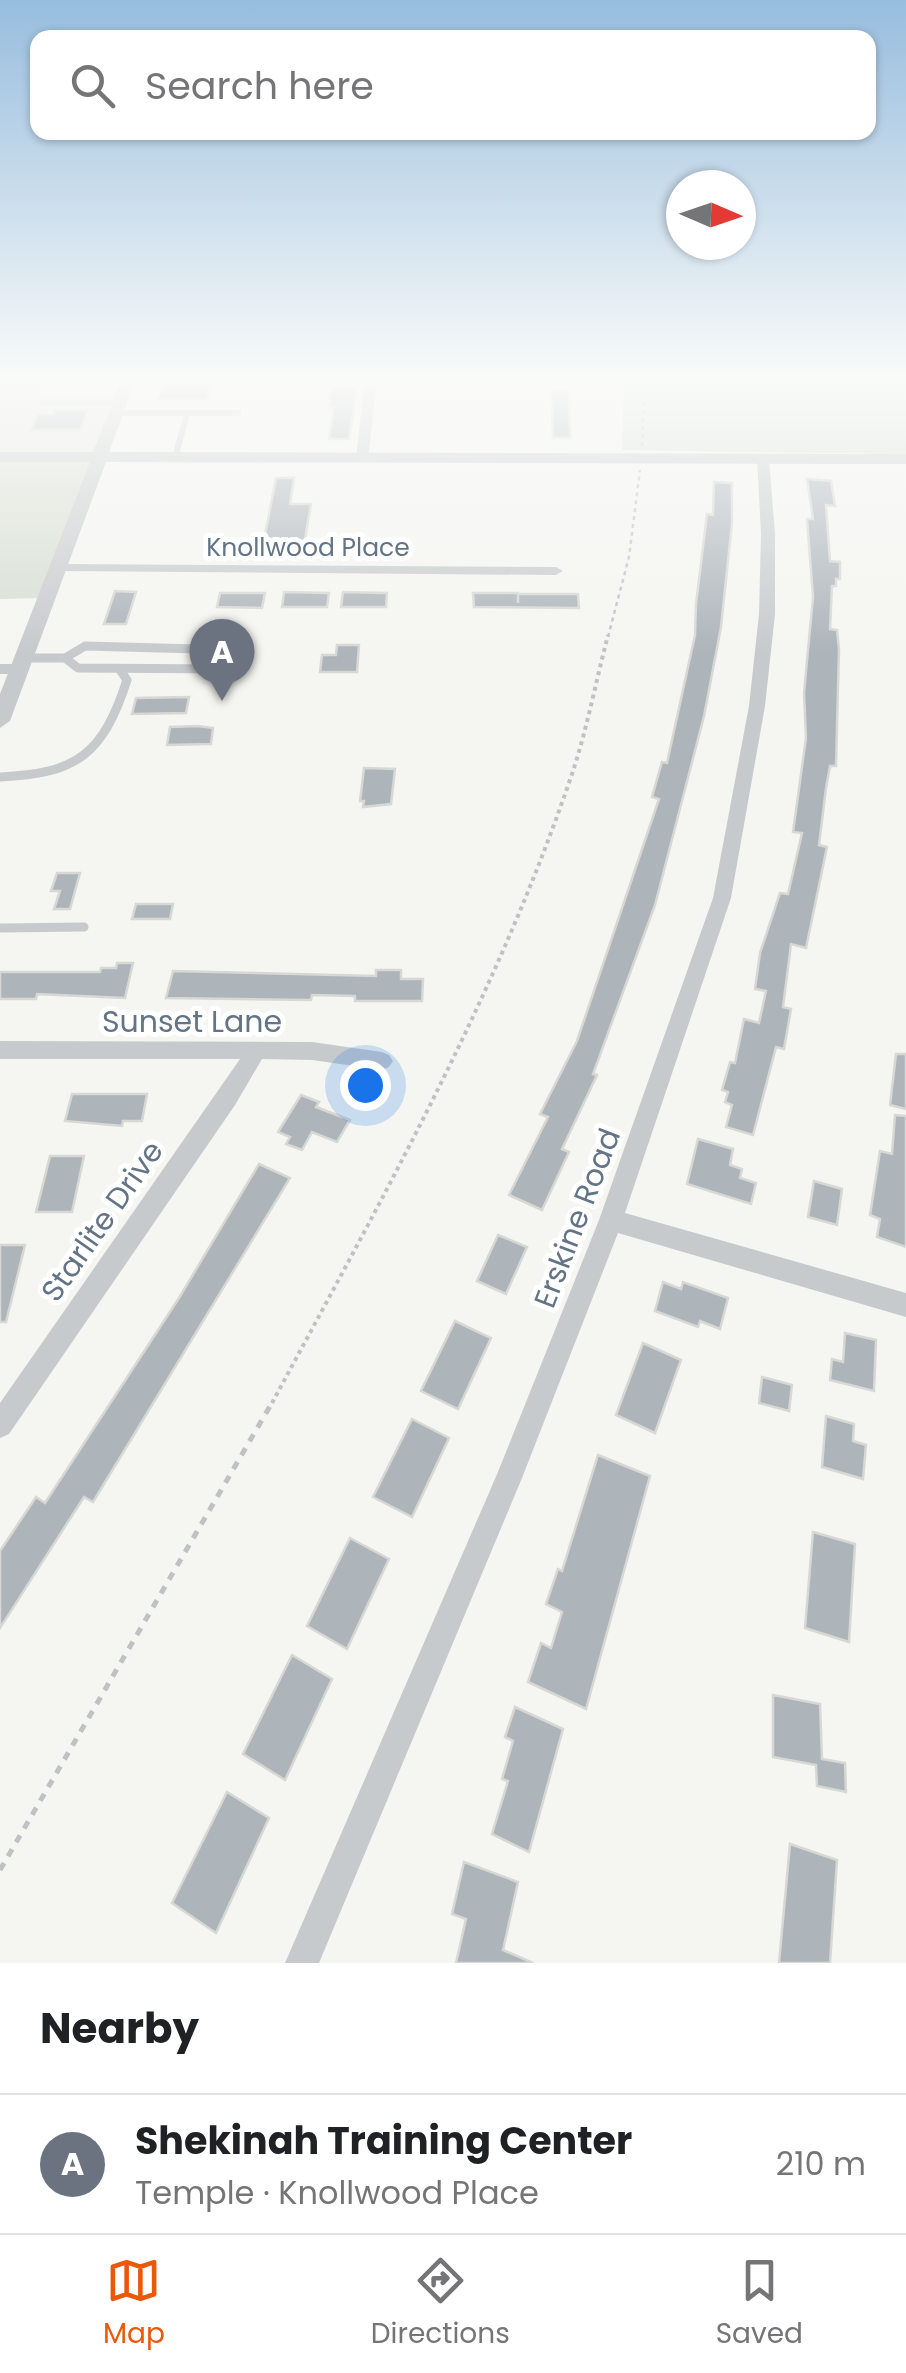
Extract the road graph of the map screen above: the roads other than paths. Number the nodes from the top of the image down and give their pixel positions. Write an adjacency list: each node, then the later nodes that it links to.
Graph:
1 (95, 471): 3 (street)
2 (765, 471): 15 (street, Erskine Road)
3 (60, 568): 4 (street, Knollwood Place); 6 (street)
4 (556, 571)
5 (65, 658): 6 (lane); 7 (lane); 7 (lane)
6 (14, 665): 8 (street)
7 (119, 669): 9 (lane)
8 (0, 721)
9 (0, 777)
10 (84, 927): 11 (lane)
11 (0, 928)
12 (0, 1050): 13 (street, Sunset Lane)
13 (255, 1053): 14 (street, Sunset Lane); 17 (street, Starlite Drive)
14 (382, 1060)
15 (611, 1220): 16 (street); 18 (street, Erskine Road)
16 (906, 1305)
17 (0, 1425)
18 (302, 1963)

